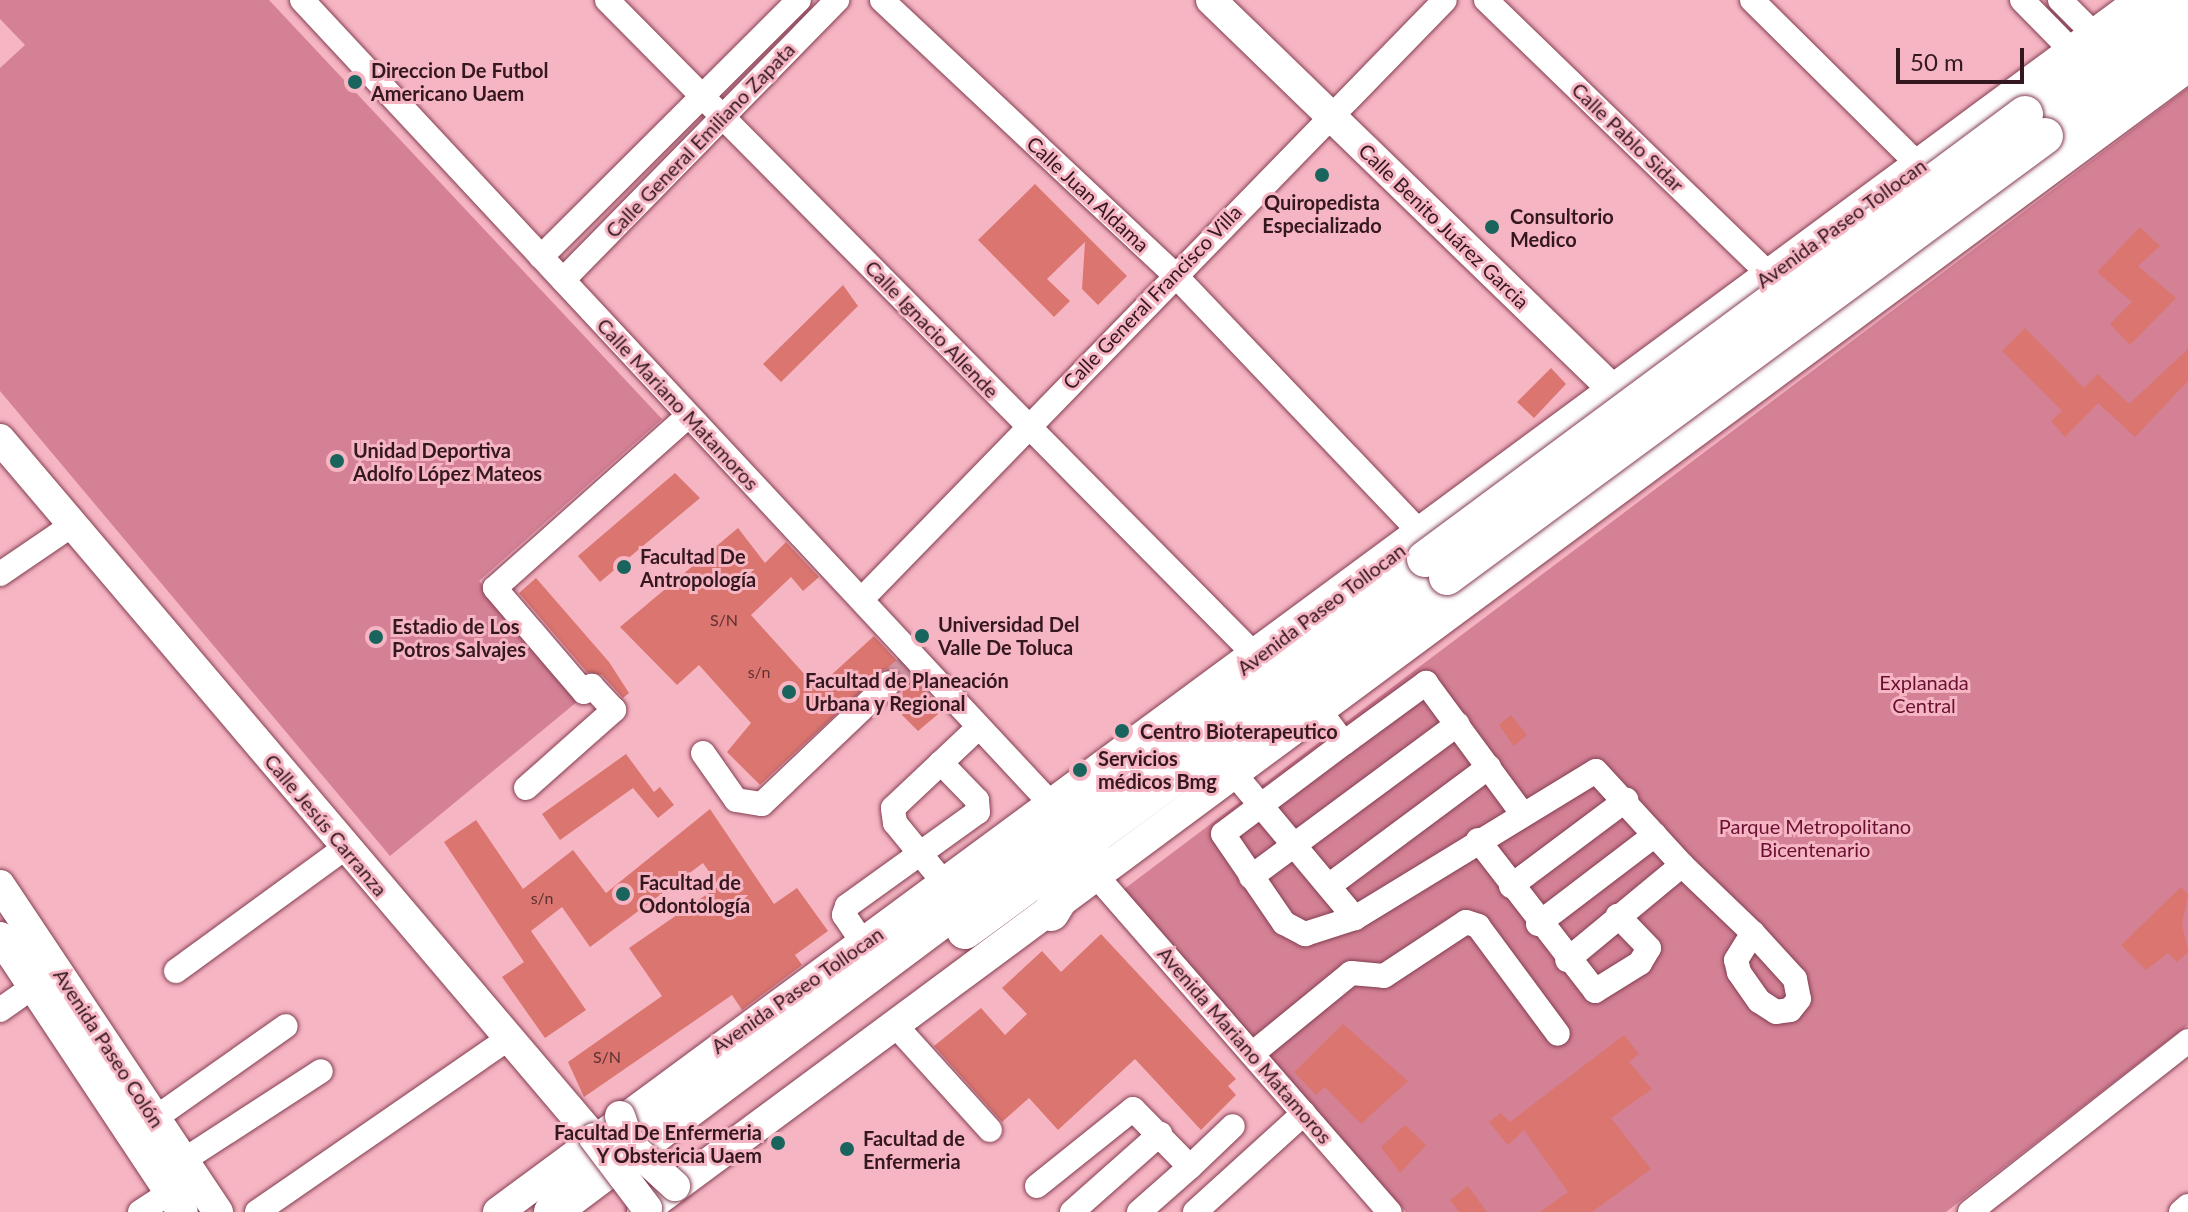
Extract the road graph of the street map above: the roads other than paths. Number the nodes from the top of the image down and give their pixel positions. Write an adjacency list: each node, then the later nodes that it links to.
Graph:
1 (302, 0): 22 (street, Calle Mariano Matamoros)
2 (607, 0): 17 (street, Calle Ignacio Allende)
3 (799, 0): 17 (street, Calle General Emiliano Zapata)
4 (837, 0): 18 (street, Calle General Emiliano Zapata)
5 (882, 0): 23 (street, Calle Juan Aldama)
6 (1211, 0): 19 (main road, Calle Benito Juárez Garcia)
7 (1445, 0): 19 (street, Calle General Francisco Villa)
8 (1486, 0): 24 (street, Calle Pablo Sidar)
9 (1752, 0): 21 (street)
10 (2022, 0): 15 (street)
11 (2060, 0): 15 (street)
12 (2140, 0): 15 (main road, Avenida Paseo Tollocan)
13 (2181, 0): 20 (highway, Avenida Paseo Tollocan)
14 (2188, 33): 20 (highway, Avenida Paseo Tollocan)
15 (2084, 44): 21 (main road, Avenida Paseo Tollocan)
16 (2188, 67): 31 (main road)
17 (704, 96): 18 (street, Calle Ignacio Allende); 22 (street, Calle General Emiliano Zapata)
18 (723, 115): 25 (street, Calle General Emiliano Zapata); 28 (street, Calle Ignacio Allende)
19 (1331, 117): 23 (street, Calle General Francisco Villa); 26 (main road, Calle Benito Juárez Garcia)
20 (2035, 125): 34 (highway, Avenida Paseo Tollocan, bridge)
21 (1920, 166): 24 (main road, Avenida Paseo Tollocan)
22 (541, 257): 25 (street, Calle Mariano Matamoros)
23 (1174, 274): 28 (street, Calle General Francisco Villa); 34 (street, Calle Juan Aldama)
24 (1770, 275): 26 (main road, Avenida Paseo Tollocan)
25 (563, 280): 27 (street, Calle Mariano Matamoros)
26 (1615, 390): 29 (main road, Avenida Paseo Tollocan); 31 (main road, Calle Benito Juárez Garcia)
27 (687, 417): 36 (street, Calle Mariano Matamoros); 49 (street)
28 (1026, 426): 36 (street, Calle General Francisco Villa); 37 (street, Calle Ignacio Allende)
29 (1560, 429): 32 (main road); 34 (main road, Avenida Paseo Tollocan)
30 (0, 439): 33 (main road, Calle Jesús Carranza)
31 (1675, 453): 32 (main road)
32 (1612, 500): 39 (main road)
33 (72, 525): 35 (street); 58 (main road, Calle Jesús Carranza)
34 (1431, 556): 37 (main road, Avenida Paseo Tollocan); 46 (highway, Avenida Paseo Tollocan); 54 (highway, Avenida Paseo Tollocan)
35 (0, 574)
36 (863, 598): 41 (street, Calle Mariano Matamoros)
37 (1257, 657): 48 (main road, Avenida Paseo Tollocan)
38 (889, 683): 43 (street)
39 (1322, 714): 42 (street); 47 (main road)
40 (1458, 724): 42 (street); 44 (street); 57 (street)
41 (982, 733): 45 (street); 52 (street, Calle Mariano Matamoros)
42 (1344, 743): 51 (street)
43 (703, 753)
44 (1489, 767): 53 (street); 65 (street)
45 (946, 768): 59 (street); 59 (street)
46 (1140, 772): 48 (highway); 108 (highway, Avenida Paseo Tollocan)
47 (1237, 777): 51 (street); 62 (main road)
48 (1090, 781): 52 (main road, Avenida Paseo Tollocan)
49 (526, 788)
50 (1626, 800): 53 (street); 55 (street); 66 (street)
51 (1261, 804): 57 (street); 61 (street)
52 (1054, 807): 63 (main road, Avenida Paseo Tollocan)
53 (1522, 813): 56 (street)
54 (1101, 833): 67 (highway); 109 (highway, Avenida Paseo Tollocan)
55 (1655, 835): 60 (street); 70 (street)
56 (1478, 840): 66 (street); 69 (street)
57 (1297, 844): 61 (street); 65 (street)
58 (346, 847): 76 (street); 82 (main road, Calle Jesús Carranza)
59 (921, 854): 63 (street); 73 (street)
60 (1682, 865): 68 (street); 71 (street)
61 (1251, 877): 69 (street)
62 (1099, 879): 67 (main road); 84 (street, Avenida Mariano Matamoros)
63 (945, 884): 73 (main road, Avenida Paseo Tollocan)
64 (0, 885): 75 (main road, Avenida Paseo Colón)
65 (1330, 885): 69 (street)
66 (1511, 886): 70 (street)
67 (1051, 913): 80 (main road)
68 (1618, 916): 74 (street); 74 (street)
69 (1355, 918)
70 (1538, 924): 74 (street)
71 (1753, 933)
72 (0, 937): 77 (main road, Avenida Paseo Colón)
73 (863, 943): 87 (main road, Avenida Paseo Tollocan)
74 (1567, 960)
75 (58, 969): 77 (street); 88 (main road, Avenida Paseo Colón)
76 (176, 971)
77 (32, 987): 78 (street); 98 (main road, Avenida Paseo Colón)
78 (0, 1010)
79 (286, 1026): 88 (street)
80 (896, 1026): 90 (street); 96 (main road)
81 (1558, 1034): 84 (street)
82 (506, 1040): 92 (main road, Calle Jesús Carranza); 106 (street)
83 (2186, 1045): 101 (street)
84 (1252, 1054): 86 (street, Avenida Mariano Matamoros)
85 (321, 1071): 93 (street)
86 (1304, 1113): 103 (street); 111 (street, Avenida Mariano Matamoros)
87 (620, 1116): 92 (main road, Avenida Paseo Tollocan); 96 (main road, bridge)
88 (154, 1119): 93 (main road, Avenida Paseo Colón)
89 (1233, 1126): 95 (street)
90 (990, 1130)
91 (1160, 1134): 94 (street); 95 (street); 99 (street)
92 (594, 1138): 102 (main road, Calle Jesús Carranza, bridge); 107 (main road, Avenida Paseo Tollocan)
93 (184, 1160): 105 (main road, Avenida Paseo Colón)
94 (1060, 1166): 97 (street); 99 (street)
95 (1190, 1167): 110 (street)
96 (675, 1186): 102 (main road)
97 (1037, 1186)
98 (177, 1202): 104 (street)
99 (1080, 1205)
100 (2188, 1206): 112 (street)
101 (1985, 1208)
102 (646, 1211)
103 (1199, 1211)
104 (140, 1212)
105 (218, 1212)
106 (257, 1212)
107 (498, 1212)
108 (552, 1212)
109 (589, 1212)
110 (1139, 1212)
111 (1390, 1212)
112 (2181, 1212)

